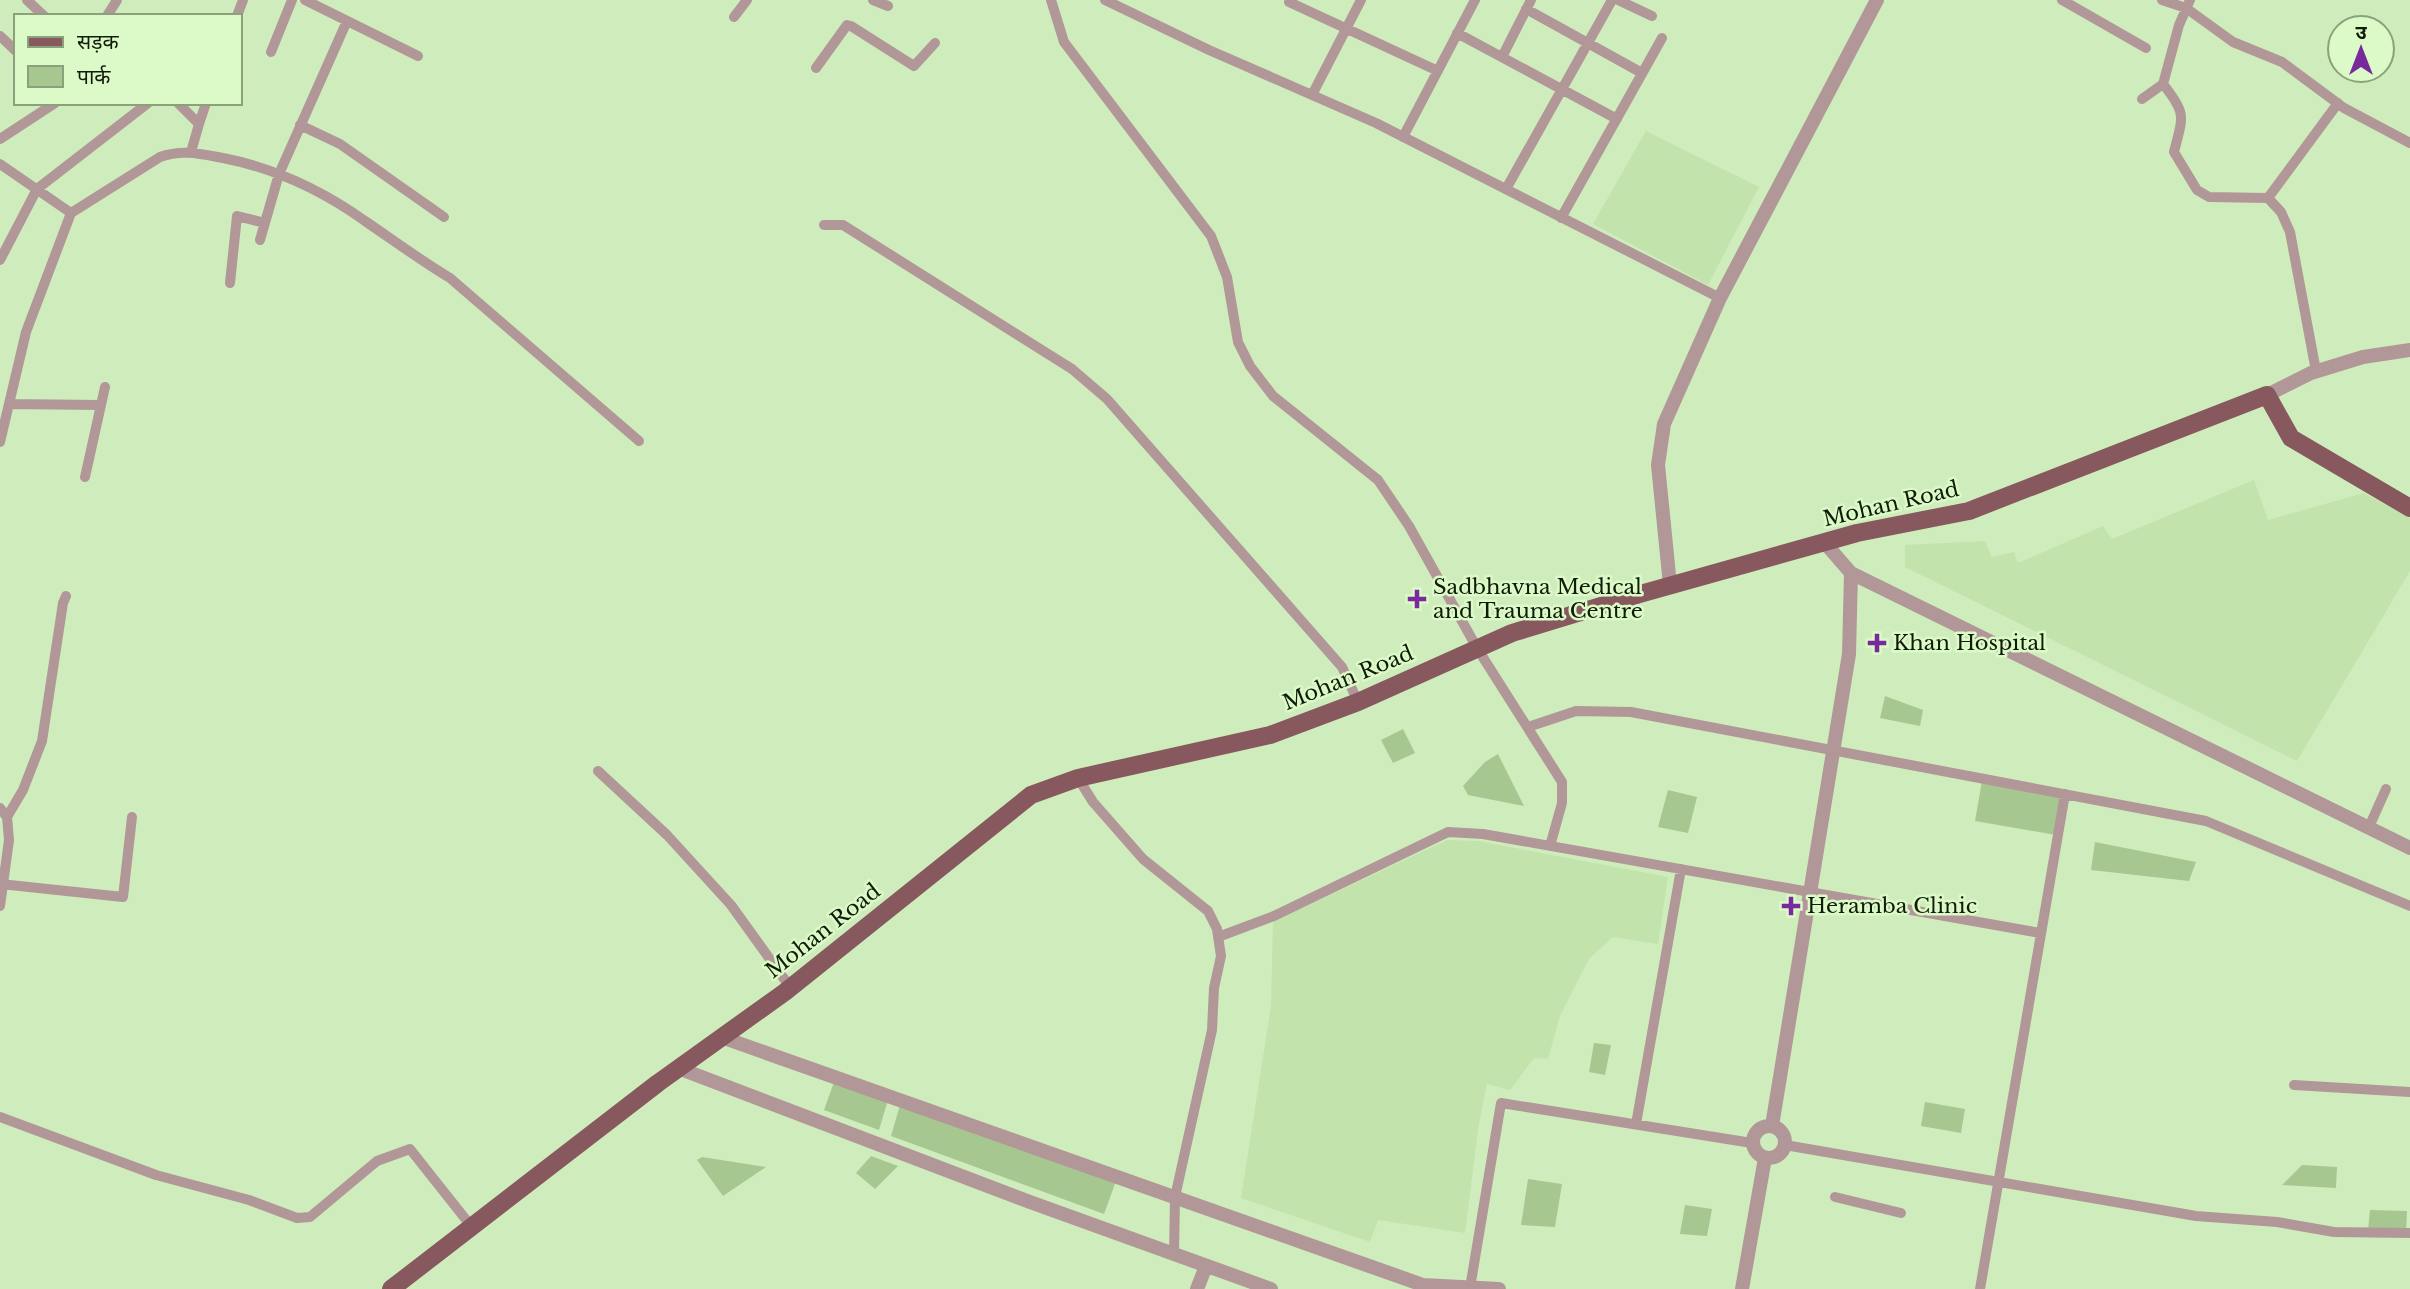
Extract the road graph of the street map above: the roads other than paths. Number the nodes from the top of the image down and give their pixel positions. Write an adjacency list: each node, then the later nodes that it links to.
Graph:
1 (27, 0): 19 (street)
2 (292, 0): 31 (street)
3 (305, 0): 22 (street)
4 (747, 0): 21 (street)
5 (873, 0): 18 (street)
6 (1051, 0): 81 (street)
7 (1105, 0): 39 (street)
8 (1361, 0): 23 (street)
9 (1475, 0): 24 (street)
10 (1612, 0): 28 (street)
11 (1618, 0): 20 (street)
12 (1877, 0): 66 (street)
13 (2062, 0): 29 (street)
14 (2162, 0): 16 (street)
15 (1289, 2): 23 (street)
16 (2188, 4): 37 (street); 41 (street)
17 (1529, 5): 28 (street); 33 (street)
18 (888, 6)
19 (42, 14)
20 (1652, 16)
21 (734, 18)
22 (347, 21): 32 (street); 48 (street)
23 (1348, 30): 35 (street); 39 (street)
24 (1457, 33): 33 (street); 35 (street)
25 (0, 36): 30 (street)
26 (1662, 38): 36 (street)
27 (935, 43): 34 (street)
28 (1588, 43): 36 (street); 38 (street)
29 (2146, 48)
30 (14, 49)
31 (271, 52)
32 (418, 56)
33 (1502, 57): 38 (street)
34 (816, 68)
35 (1438, 71): 49 (street)
36 (1642, 73): 46 (street)
37 (2163, 83): 40 (street); 57 (street)
38 (1562, 89): 46 (street); 56 (street)
39 (1312, 95): 49 (street)
40 (2142, 99)
41 (2338, 103): 51 (street); 57 (street)
42 (52, 105): 50 (street)
43 (145, 105): 55 (street)
44 (180, 105): 47 (street)
45 (205, 105): 47 (street)
46 (1617, 119): 60 (street)
47 (199, 124): 52 (street)
48 (300, 125): 54 (street); 59 (street)
49 (1404, 137): 56 (street)
50 (0, 139)
51 (2410, 143)
52 (191, 152): 54 (street); 58 (street)
53 (0, 164): 55 (street)
54 (279, 174): 61 (street); 73 (street)
55 (37, 189): 58 (street); 64 (street)
56 (1506, 190): 60 (street)
57 (2268, 198): 68 (street)
58 (71, 214): 71 (street)
59 (444, 217)
60 (1561, 218): 66 (street)
61 (265, 223): 63 (street); 65 (street)
62 (824, 225): 82 (street)
63 (260, 240)
64 (0, 260)
65 (230, 283)
66 (1720, 298): 79 (street)
67 (2410, 349): 68 (street)
68 (2316, 371): 70 (street)
69 (106, 387): 72 (street)
70 (2267, 395): 76 (main road); 77 (main road, Mohan Road)
71 (9, 404): 72 (street); 74 (street)
72 (100, 405): 75 (street)
73 (639, 441)
74 (0, 442)
75 (85, 477)
76 (2410, 508)
77 (1824, 542): 78 (street); 79 (main road, Mohan Road)
78 (1852, 573): 84 (street); 91 (street)
79 (1670, 585): 81 (main road, Mohan Road)
80 (66, 596): 89 (street)
81 (1478, 648): 82 (main road, Mohan Road); 83 (street)
82 (1358, 702): 86 (main road, Mohan Road)
83 (1528, 727): 84 (street); 92 (street)
84 (1833, 751): 88 (street); 96 (street)
85 (598, 771): 101 (street)
86 (1078, 778): 100 (street); 101 (main road, Mohan Road)
87 (2386, 789): 91 (street)
88 (2065, 794): 98 (street); 99 (street)
89 (4, 813): 95 (street)
90 (132, 817): 95 (street)
91 (2369, 827): 93 (street)
92 (1550, 846): 94 (street); 100 (street)
93 (2410, 848)
94 (1681, 869): 96 (street); 107 (street)
95 (1, 884): 97 (street)
96 (1809, 892): 99 (street); 108 (street)
97 (0, 906)
98 (2410, 906)
99 (2040, 933): 112 (street)
100 (1218, 937): 113 (street)
101 (790, 987): 102 (main road, Mohan Road)
102 (721, 1037): 103 (main road, Mohan Road); 113 (street)
103 (678, 1068): 116 (main road, Mohan Road); 118 (street)
104 (2294, 1085): 105 (street)
105 (2410, 1091)
106 (0, 1117): 116 (street)
107 (1636, 1124): 109 (street); 120 (street)
108 (1772, 1126): 109 (street); 110 (street)
109 (1752, 1143): 111 (street)
110 (1785, 1145): 111 (street); 112 (street)
111 (1765, 1158): 125 (street)
112 (1998, 1182): 117 (street); 126 (street)
113 (1175, 1197): 118 (street); 120 (street)
114 (1835, 1197): 115 (street)
115 (1902, 1213)
116 (471, 1226): 121 (main road, Mohan Road)
117 (2410, 1233)
118 (1174, 1254): 119 (street)
119 (1206, 1266): 122 (street); 123 (street)
120 (1470, 1288): 124 (street)
121 (391, 1289)
122 (1197, 1289)
123 (1271, 1289)
124 (1499, 1289)
125 (1742, 1289)
126 (1980, 1289)

